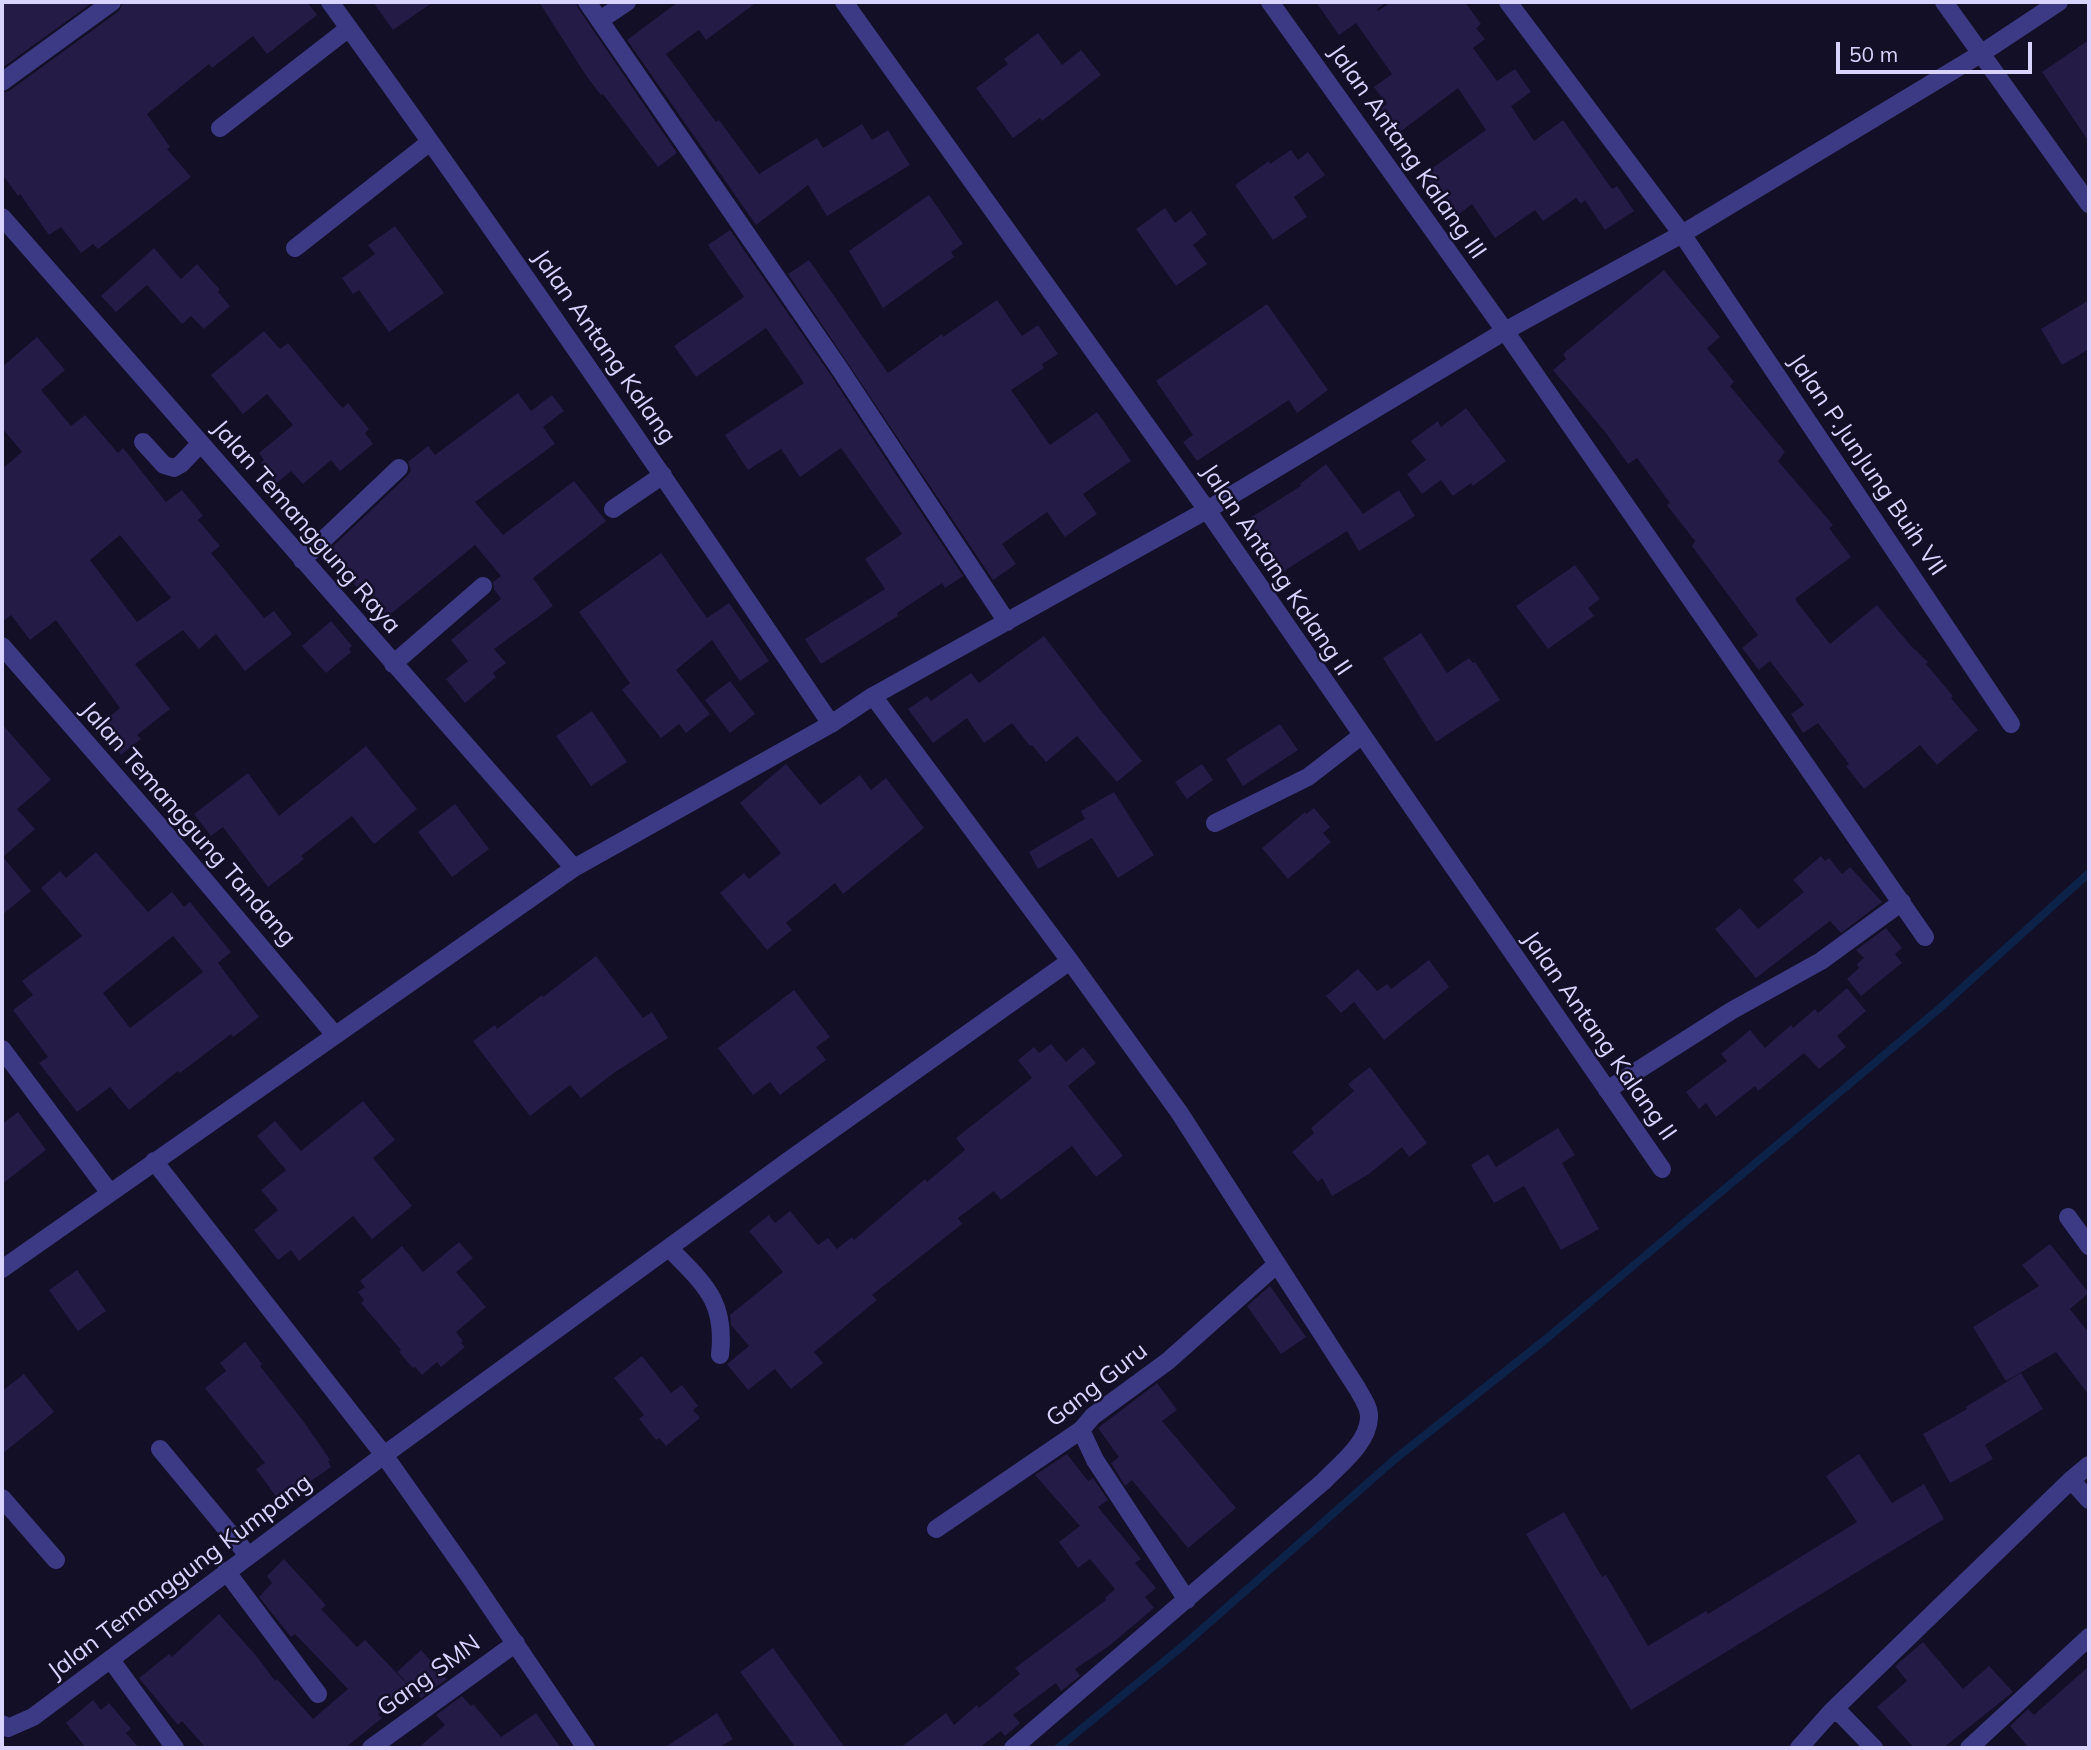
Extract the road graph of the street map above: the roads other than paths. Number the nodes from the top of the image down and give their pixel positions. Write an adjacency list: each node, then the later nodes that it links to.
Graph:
1 (112, 2): 13 (street)
2 (330, 2): 11 (street, Jalan Antang Kalang)
3 (587, 2): 10 (street)
4 (627, 2): 10 (street)
5 (844, 2): 26 (street, Jalan Antang Kalang II)
6 (1270, 2): 20 (street, Jalan Antang Kalang III)
7 (1508, 2): 18 (street, Jalan P.JunJung Buih VII)
8 (1944, 2): 12 (street)
9 (2059, 2): 12 (street)
10 (600, 20): 29 (street)
11 (349, 29): 14 (street); 15 (street, Jalan Antang Kalang)
12 (1982, 53): 16 (street); 18 (street)
13 (2, 82)
14 (220, 128)
15 (430, 142): 19 (street); 24 (street, Jalan Antang Kalang)
16 (2089, 204)
17 (2, 217): 22 (street, Jalan Temanggung Raya)
18 (1682, 234): 20 (street); 34 (street, Jalan P.JunJung Buih VII)
19 (295, 248)
20 (1505, 331): 26 (street); 38 (street, Jalan Antang Kalang III)
21 (142, 442): 22 (street)
22 (200, 444): 27 (street, Jalan Temanggung Raya)
23 (399, 468): 27 (street)
24 (663, 475): 25 (street); 33 (street, Jalan Antang Kalang)
25 (613, 509)
26 (1206, 510): 29 (street); 35 (street, Jalan Antang Kalang II)
27 (302, 560): 31 (street, Jalan Temanggung Raya)
28 (483, 586): 31 (street)
29 (1007, 622): 32 (street)
30 (2, 646): 41 (street, Jalan Temanggung Tandang)
31 (393, 664): 37 (street, Jalan Temanggung Raya)
32 (873, 696): 33 (street); 40 (street)
33 (831, 724): 37 (street)
34 (2011, 724)
35 (1361, 736): 36 (street); 43 (street, Jalan Antang Kalang II)
36 (1215, 823)
37 (574, 868): 41 (street)
38 (1902, 902): 39 (street, Jalan Antang Kalang III); 43 (street)
39 (1925, 937)
40 (1070, 961): 49 (street, Jalan Temanggung Kumpang); 50 (street)
41 (335, 1035): 44 (street)
42 (2, 1049): 46 (street)
43 (1606, 1090): 45 (street, Jalan Antang Kalang II)
44 (154, 1161): 46 (street); 55 (street)
45 (1662, 1170)
46 (110, 1193): 51 (street)
47 (2068, 1217): 48 (street)
48 (2089, 1246)
49 (670, 1249): 52 (street); 55 (street, Jalan Temanggung Kumpang)
50 (1276, 1265): 53 (street, Gang Guru); 64 (street)
51 (2, 1269)
52 (720, 1355)
53 (1082, 1430): 60 (street, Gang Guru); 64 (street)
54 (160, 1448): 61 (street)
55 (384, 1455): 61 (street, Jalan Temanggung Kumpang); 66 (street)
56 (2089, 1465): 57 (street)
57 (2071, 1480): 59 (street); 69 (street)
58 (2, 1498): 62 (street)
59 (2089, 1500)
60 (936, 1529)
61 (248, 1555): 63 (street, Jalan Temanggung Kumpang)
62 (55, 1560)
63 (226, 1571): 67 (street, Jalan Temanggung Kumpang); 68 (street)
64 (1187, 1600): 74 (street)
65 (2089, 1637): 77 (street)
66 (516, 1643): 71 (street); 73 (street, Gang SMN)
67 (111, 1660): 70 (street, Jalan Temanggung Kumpang); 72 (street)
68 (318, 1694)
69 (1831, 1712): 75 (street); 76 (street)
70 (4, 1731)
71 (582, 1746)
72 (175, 1748)
73 (371, 1748)
74 (1013, 1748)
75 (1800, 1748)
76 (1874, 1748)
77 (1969, 1748)

